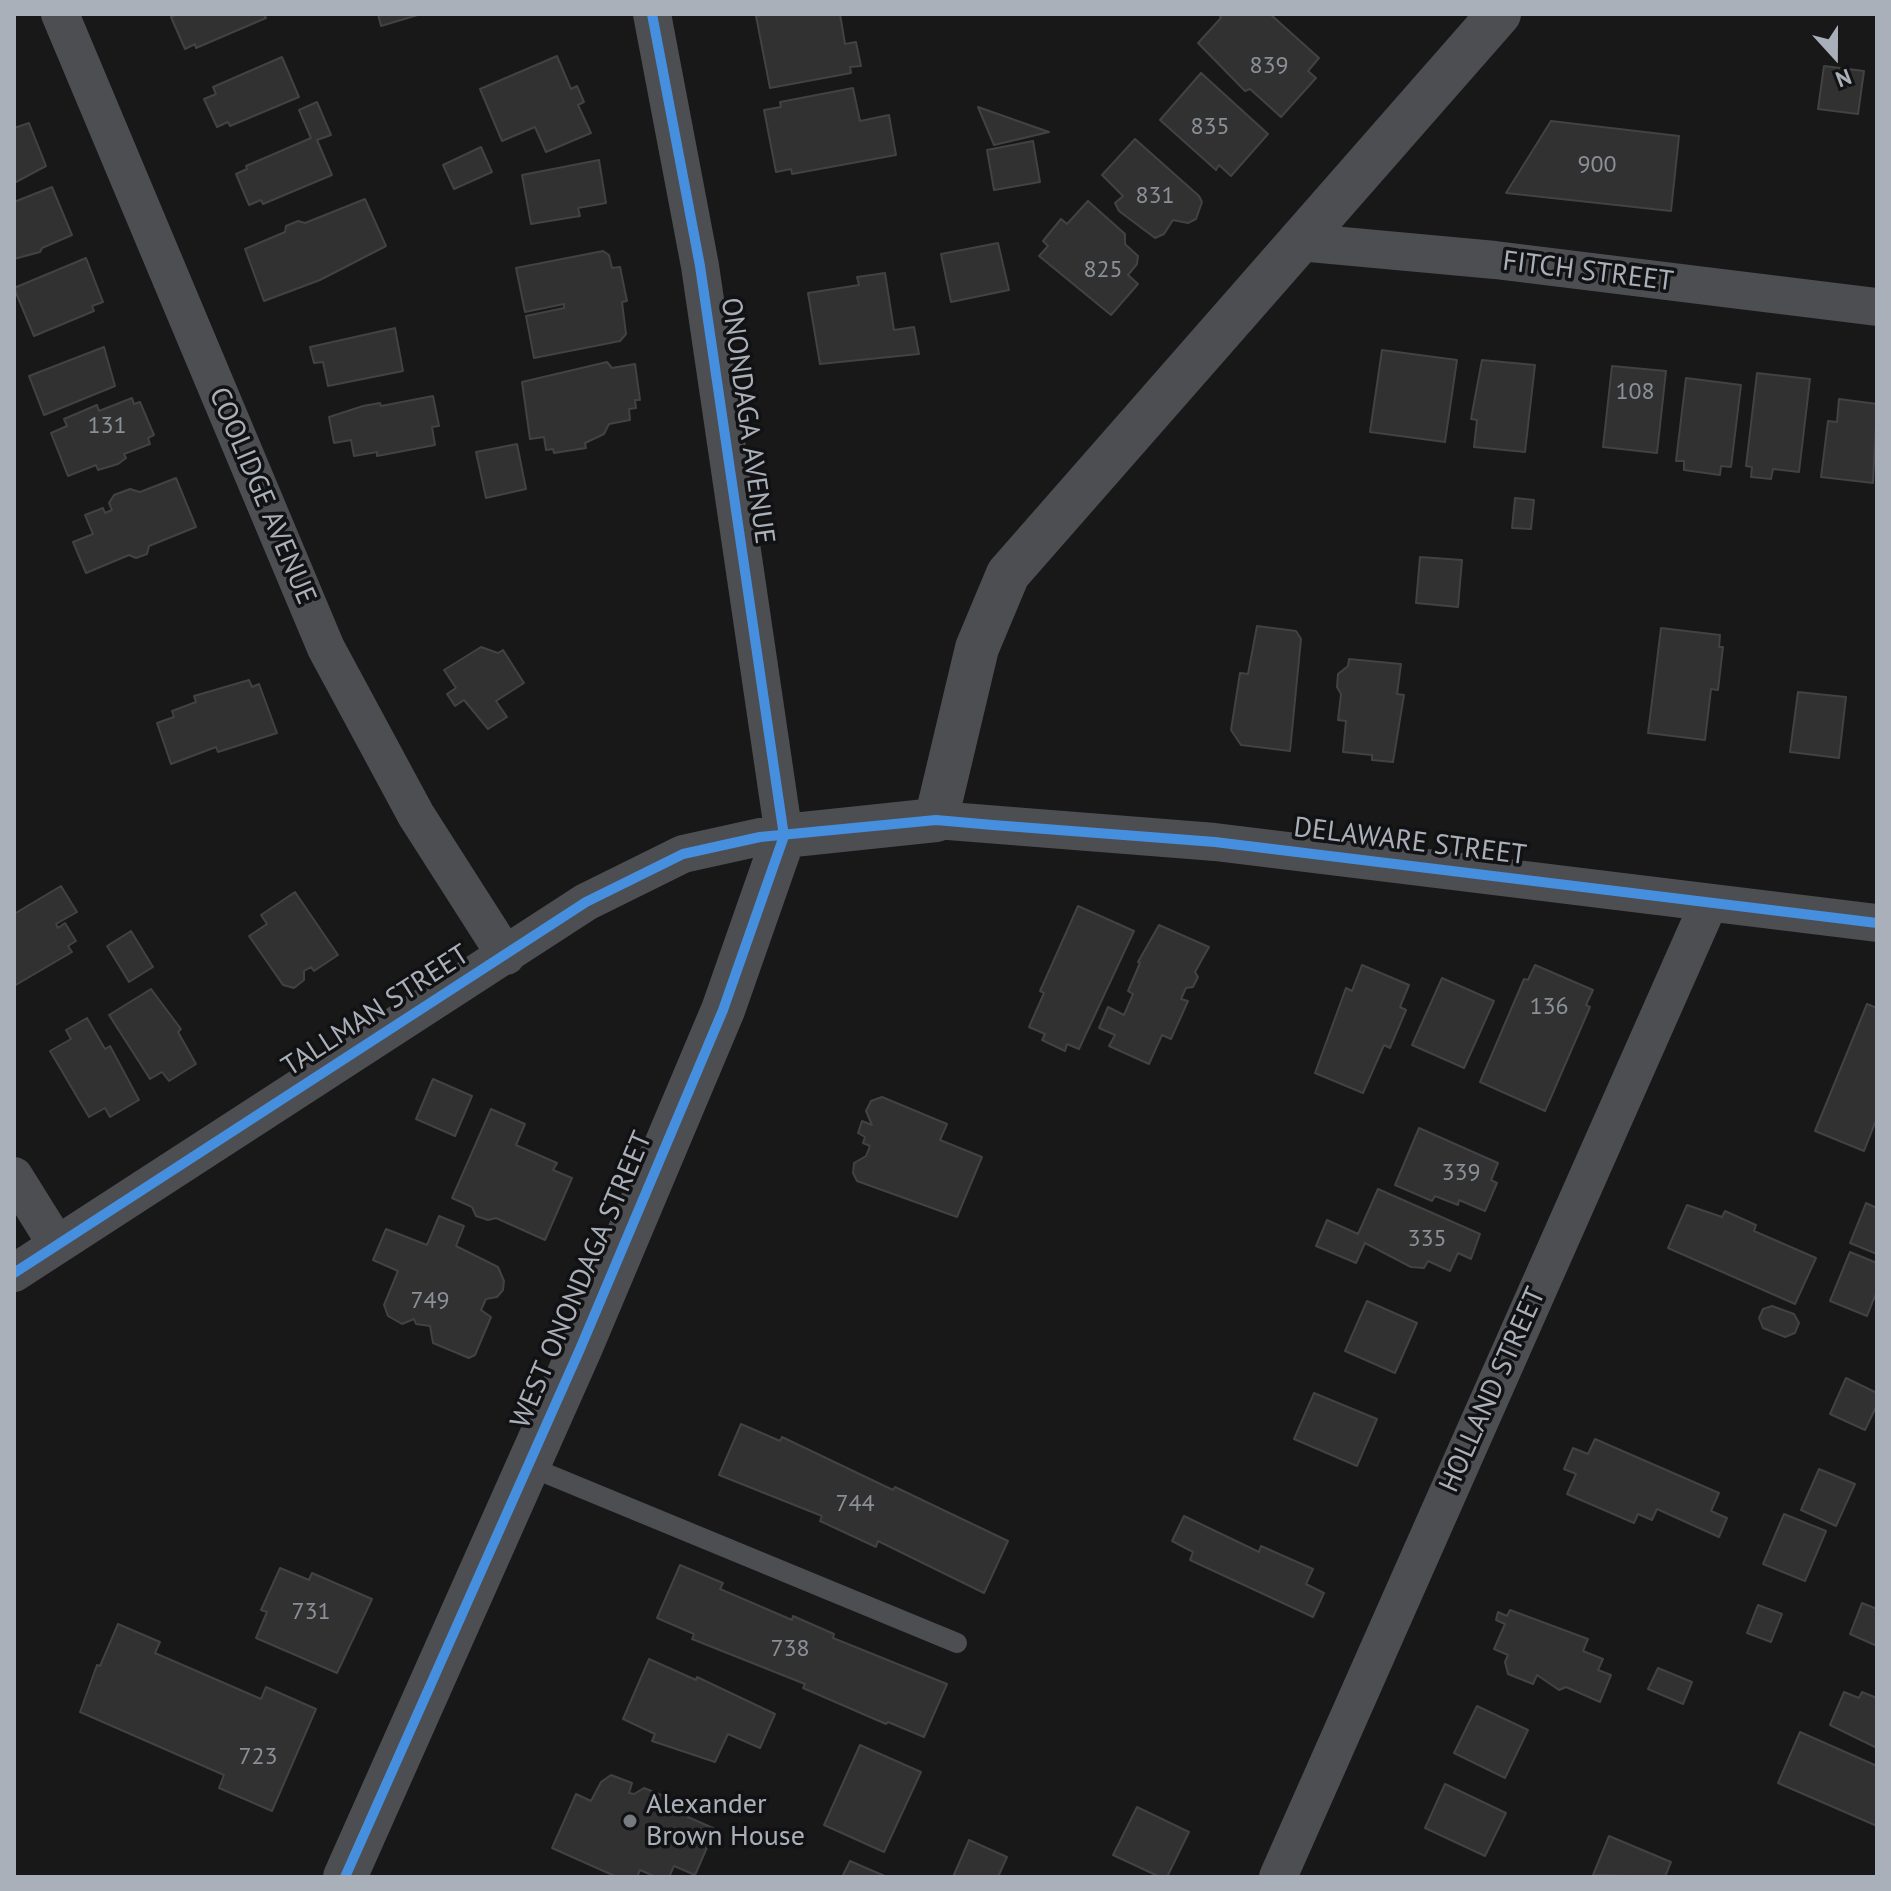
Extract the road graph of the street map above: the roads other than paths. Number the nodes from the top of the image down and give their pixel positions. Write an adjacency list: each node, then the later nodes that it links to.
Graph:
1 (60, 14): 10 (street, COOLIDGE AVENUE)
2 (652, 14): 7 (street, ONONDAGA AVENUE)
3 (1499, 14): 4 (street)
4 (1299, 242): 5 (street, FITCH STREET); 6 (street)
5 (1877, 307)
6 (936, 820): 7 (street); 8 (street, DELAWARE STREET)
7 (784, 836): 10 (street, TALLMAN STREET); 14 (street, WEST ONONDAGA STREET)
8 (1709, 903): 9 (street, DELAWARE STREET); 17 (street, HOLLAND STREET)
9 (1877, 923)
10 (506, 956): 12 (street, TALLMAN STREET)
11 (14, 1176): 12 (street)
12 (57, 1245): 13 (street, TALLMAN STREET)
13 (14, 1273)
14 (528, 1466): 15 (lane); 16 (street, WEST ONONDAGA STREET)
15 (957, 1643)
16 (345, 1877)
17 (1278, 1877)

